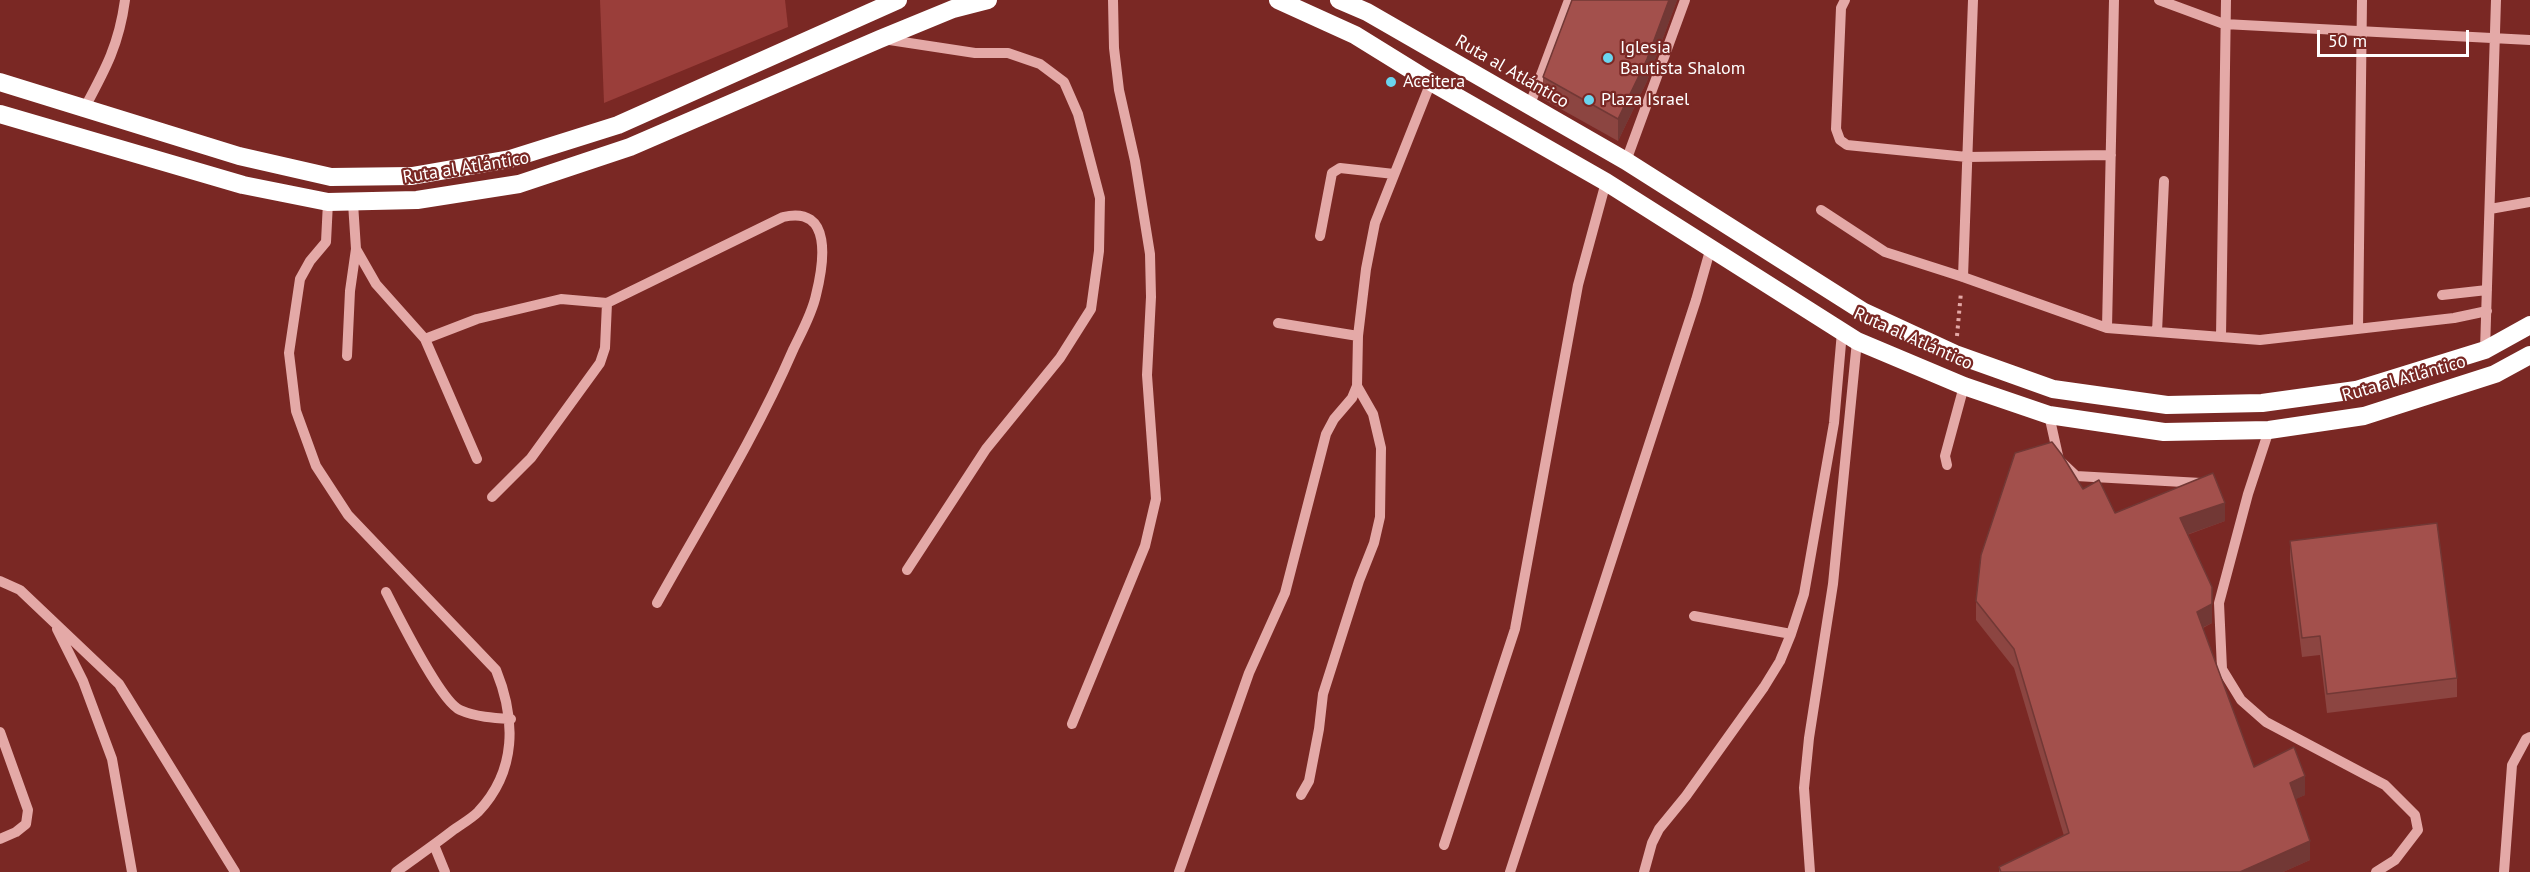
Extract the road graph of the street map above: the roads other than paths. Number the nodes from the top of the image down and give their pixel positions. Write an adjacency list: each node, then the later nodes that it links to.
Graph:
1 (125, 0): 24 (street)
2 (898, 0): 24 (highway, Ruta al Atlántico)
3 (988, 0): 18 (highway, Ruta al Atlántico)
4 (1113, 0): 73 (street)
5 (1278, 0): 22 (highway, Ruta al Atlántico)
6 (1339, 0): 23 (highway, Ruta al Atlántico)
7 (1569, 0): 23 (street)
8 (1685, 0): 28 (street)
9 (1845, 0): 27 (street)
10 (1973, 0): 27 (street)
11 (2115, 0): 26 (street)
12 (2159, 0): 16 (street)
13 (2226, 0): 16 (street)
14 (2362, 0): 17 (street)
15 (2496, 0): 19 (street)
16 (2224, 24): 17 (street); 52 (street)
17 (2360, 31): 19 (street); 48 (street)
18 (880, 39): 34 (highway, Ruta al Atlántico); 65 (street)
19 (2494, 39): 20 (street); 35 (street)
20 (2530, 40)
21 (0, 82): 24 (highway, Ruta al Atlántico)
22 (1431, 82): 29 (street); 31 (highway, Ruta al Atlántico)
23 (1529, 107): 28 (highway, Ruta al Atlántico)
24 (84, 109)
25 (0, 114): 32 (highway, Ruta al Atlántico)
26 (2111, 155): 27 (street); 47 (street)
27 (1967, 157): 40 (street)
28 (1626, 161): 54 (highway, Ruta al Atlántico)
29 (1394, 174): 37 (street); 50 (street)
30 (2164, 181): 49 (street)
31 (1606, 182): 38 (highway, Ruta al Atlántico); 79 (street)
32 (328, 202): 34 (highway, Ruta al Atlántico); 72 (street)
33 (2530, 202): 35 (street)
34 (353, 203): 39 (street)
35 (2490, 209): 41 (street)
36 (1821, 210): 40 (street)
37 (1320, 237)
38 (1711, 247): 51 (highway, Ruta al Atlántico); 85 (street)
39 (356, 249): 53 (street); 56 (street)
40 (1963, 277): 47 (street)
41 (2487, 290): 42 (street); 44 (street)
42 (2442, 295)
43 (607, 303): 53 (street); 64 (street); 68 (street)
44 (2487, 311): 48 (street); 54 (street)
45 (1278, 323): 50 (street)
46 (2530, 325): 54 (highway, Ruta al Atlántico)
47 (2108, 328): 49 (street)
48 (2358, 329): 52 (street)
49 (2157, 332): 52 (street)
50 (1358, 336): 57 (street)
51 (1849, 336): 58 (highway, Ruta al Atlántico); 71 (street); 87 (street)
52 (2221, 337)
53 (425, 339): 61 (street)
54 (2485, 350)
55 (2530, 355): 60 (highway, Ruta al Atlántico)
56 (347, 356)
57 (1357, 386): 76 (street); 84 (street)
58 (1964, 386): 59 (highway, Ruta al Atlántico); 62 (street)
59 (2049, 415): 60 (highway, Ruta al Atlántico); 63 (street)
60 (2269, 430): 88 (street)
61 (477, 459)
62 (1947, 465)
63 (2212, 484)
64 (492, 497)
65 (907, 570)
66 (0, 581): 70 (street)
67 (386, 592): 72 (street)
68 (657, 603)
69 (1694, 616): 71 (street)
70 (53, 620): 80 (street); 81 (street)
71 (1791, 634): 86 (street)
72 (511, 719): 78 (street)
73 (1072, 724)
74 (0, 732): 77 (street)
75 (2530, 737): 89 (street)
76 (1301, 795)
77 (0, 839)
78 (434, 845): 82 (street); 83 (street)
79 (1444, 845)
80 (132, 872)
81 (235, 872)
82 (396, 872)
83 (445, 872)
84 (1179, 872)
85 (1510, 872)
86 (1644, 872)
87 (1810, 872)
88 (2376, 872)
89 (2504, 872)

